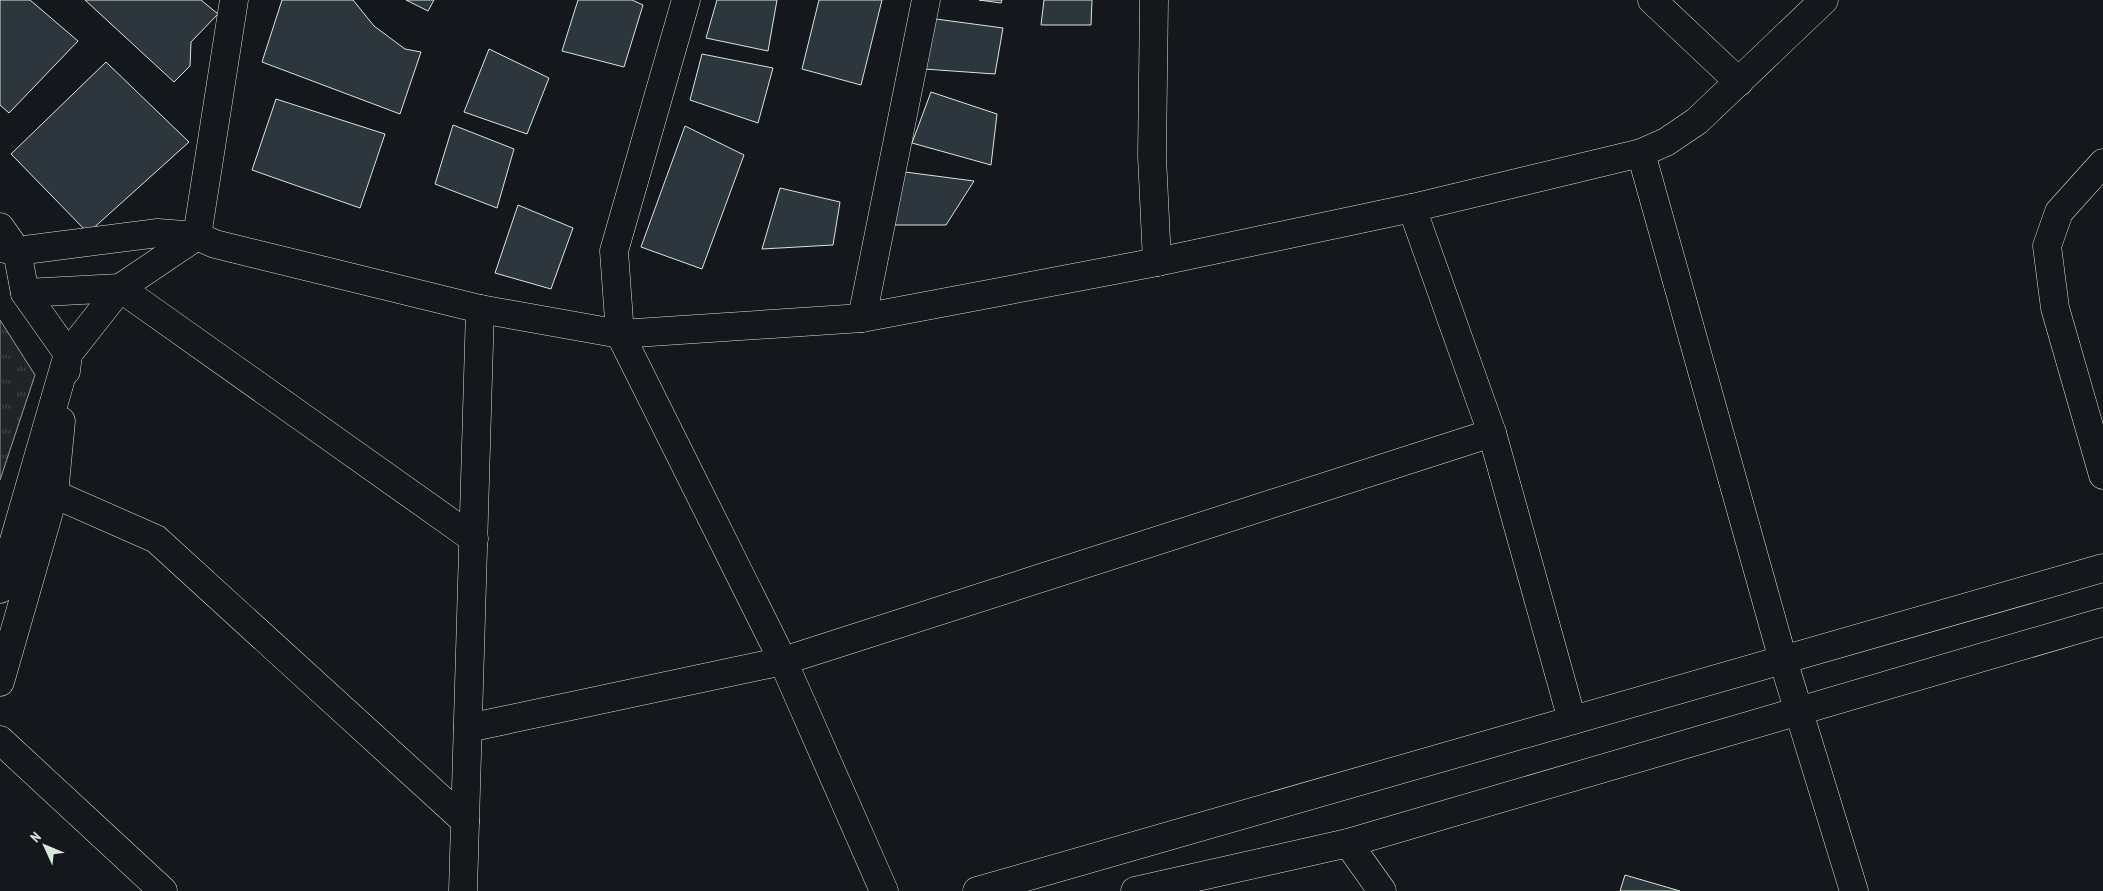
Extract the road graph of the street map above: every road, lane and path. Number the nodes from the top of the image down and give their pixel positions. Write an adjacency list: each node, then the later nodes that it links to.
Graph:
1 (234, 0): 12 (street)
2 (686, 0): 19 (street)
3 (926, 0): 18 (street)
4 (1154, 0): 14 (street)
5 (1652, 0): 7 (street)
6 (1824, 0): 7 (street)
7 (1739, 82): 8 (street)
8 (1641, 153): 10 (street); 28 (street)
9 (2103, 163): 22 (street)
10 (1412, 208): 14 (street); 21 (street)
11 (0, 227): 13 (street)
12 (197, 236): 13 (street); 15 (street); 17 (street)
13 (9, 249): 16 (street)
14 (1157, 262): 18 (street)
15 (120, 288): 16 (street); 20 (street); 24 (street)
16 (25, 293): 20 (street)
17 (480, 309): 19 (street); 24 (street)
18 (862, 318): 19 (street)
19 (620, 334): 29 (street)
20 (68, 354): 23 (street); 26 (street)
21 (1492, 433): 29 (street); 32 (street)
22 (2103, 475)
23 (54, 494): 30 (street); 35 (street)
24 (474, 539): 33 (street)
25 (2103, 568): 28 (street)
26 (0, 589)
27 (2103, 622): 31 (street)
28 (1783, 660): 31 (street); 32 (street)
29 (784, 661): 33 (street); 39 (street)
30 (0, 682)
31 (1798, 711): 36 (street); 43 (street)
32 (1572, 720): 40 (street)
33 (468, 728): 35 (street)
34 (0, 740): 37 (street)
35 (465, 821): 38 (street)
36 (1348, 843): 41 (street); 42 (street)
37 (163, 891)
38 (463, 891)
39 (884, 891)
40 (977, 891)
41 (1135, 891)
42 (1382, 891)
43 (1854, 891)

